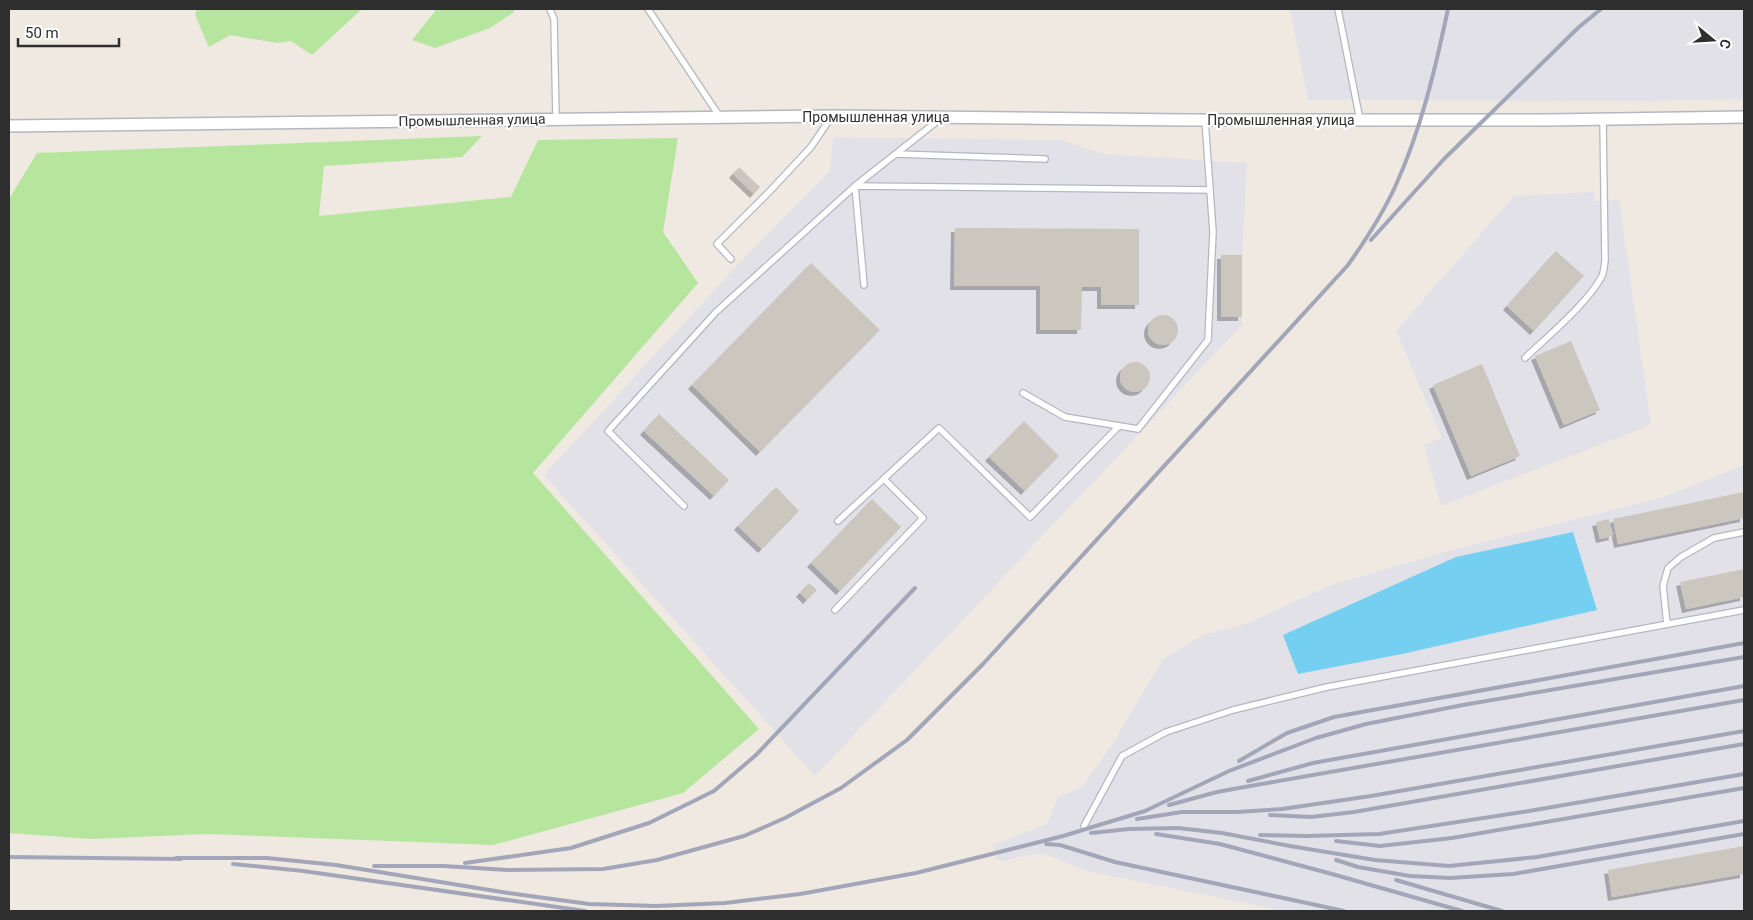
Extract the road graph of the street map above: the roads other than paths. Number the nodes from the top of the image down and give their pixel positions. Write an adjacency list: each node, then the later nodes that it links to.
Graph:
1 (550, 9): 8 (lane)
2 (648, 9): 5 (lane)
3 (1338, 9): 11 (lane)
4 (832, 116): 5 (street, Промышленная улица); 6 (street, Промышленная улица); 17 (lane)
5 (720, 117): 8 (street, Промышленная улица)
6 (943, 117): 10 (street, Промышленная улица); 13 (lane)
7 (1744, 117): 9 (street, Промышленная улица)
8 (556, 119): 12 (street, Промышленная улица)
9 (1603, 119): 11 (street, Промышленная улица); 19 (lane)
10 (1204, 120): 11 (street, Промышленная улица); 16 (lane)
11 (1360, 120)
12 (9, 126)
13 (896, 154): 14 (lane); 15 (lane)
14 (1045, 159)
15 (855, 186): 16 (lane); 18 (lane); 23 (lane)
16 (1210, 190): 21 (lane)
17 (731, 259)
18 (864, 285)
19 (1524, 358)
20 (1023, 393): 21 (lane)
21 (1119, 426): 22 (lane)
22 (884, 479): 24 (lane); 26 (lane)
23 (684, 506)
24 (838, 521)
25 (1744, 532): 28 (lane)
26 (835, 610)
27 (1744, 610): 28 (lane)
28 (1666, 624): 29 (lane)
29 (1084, 826)

